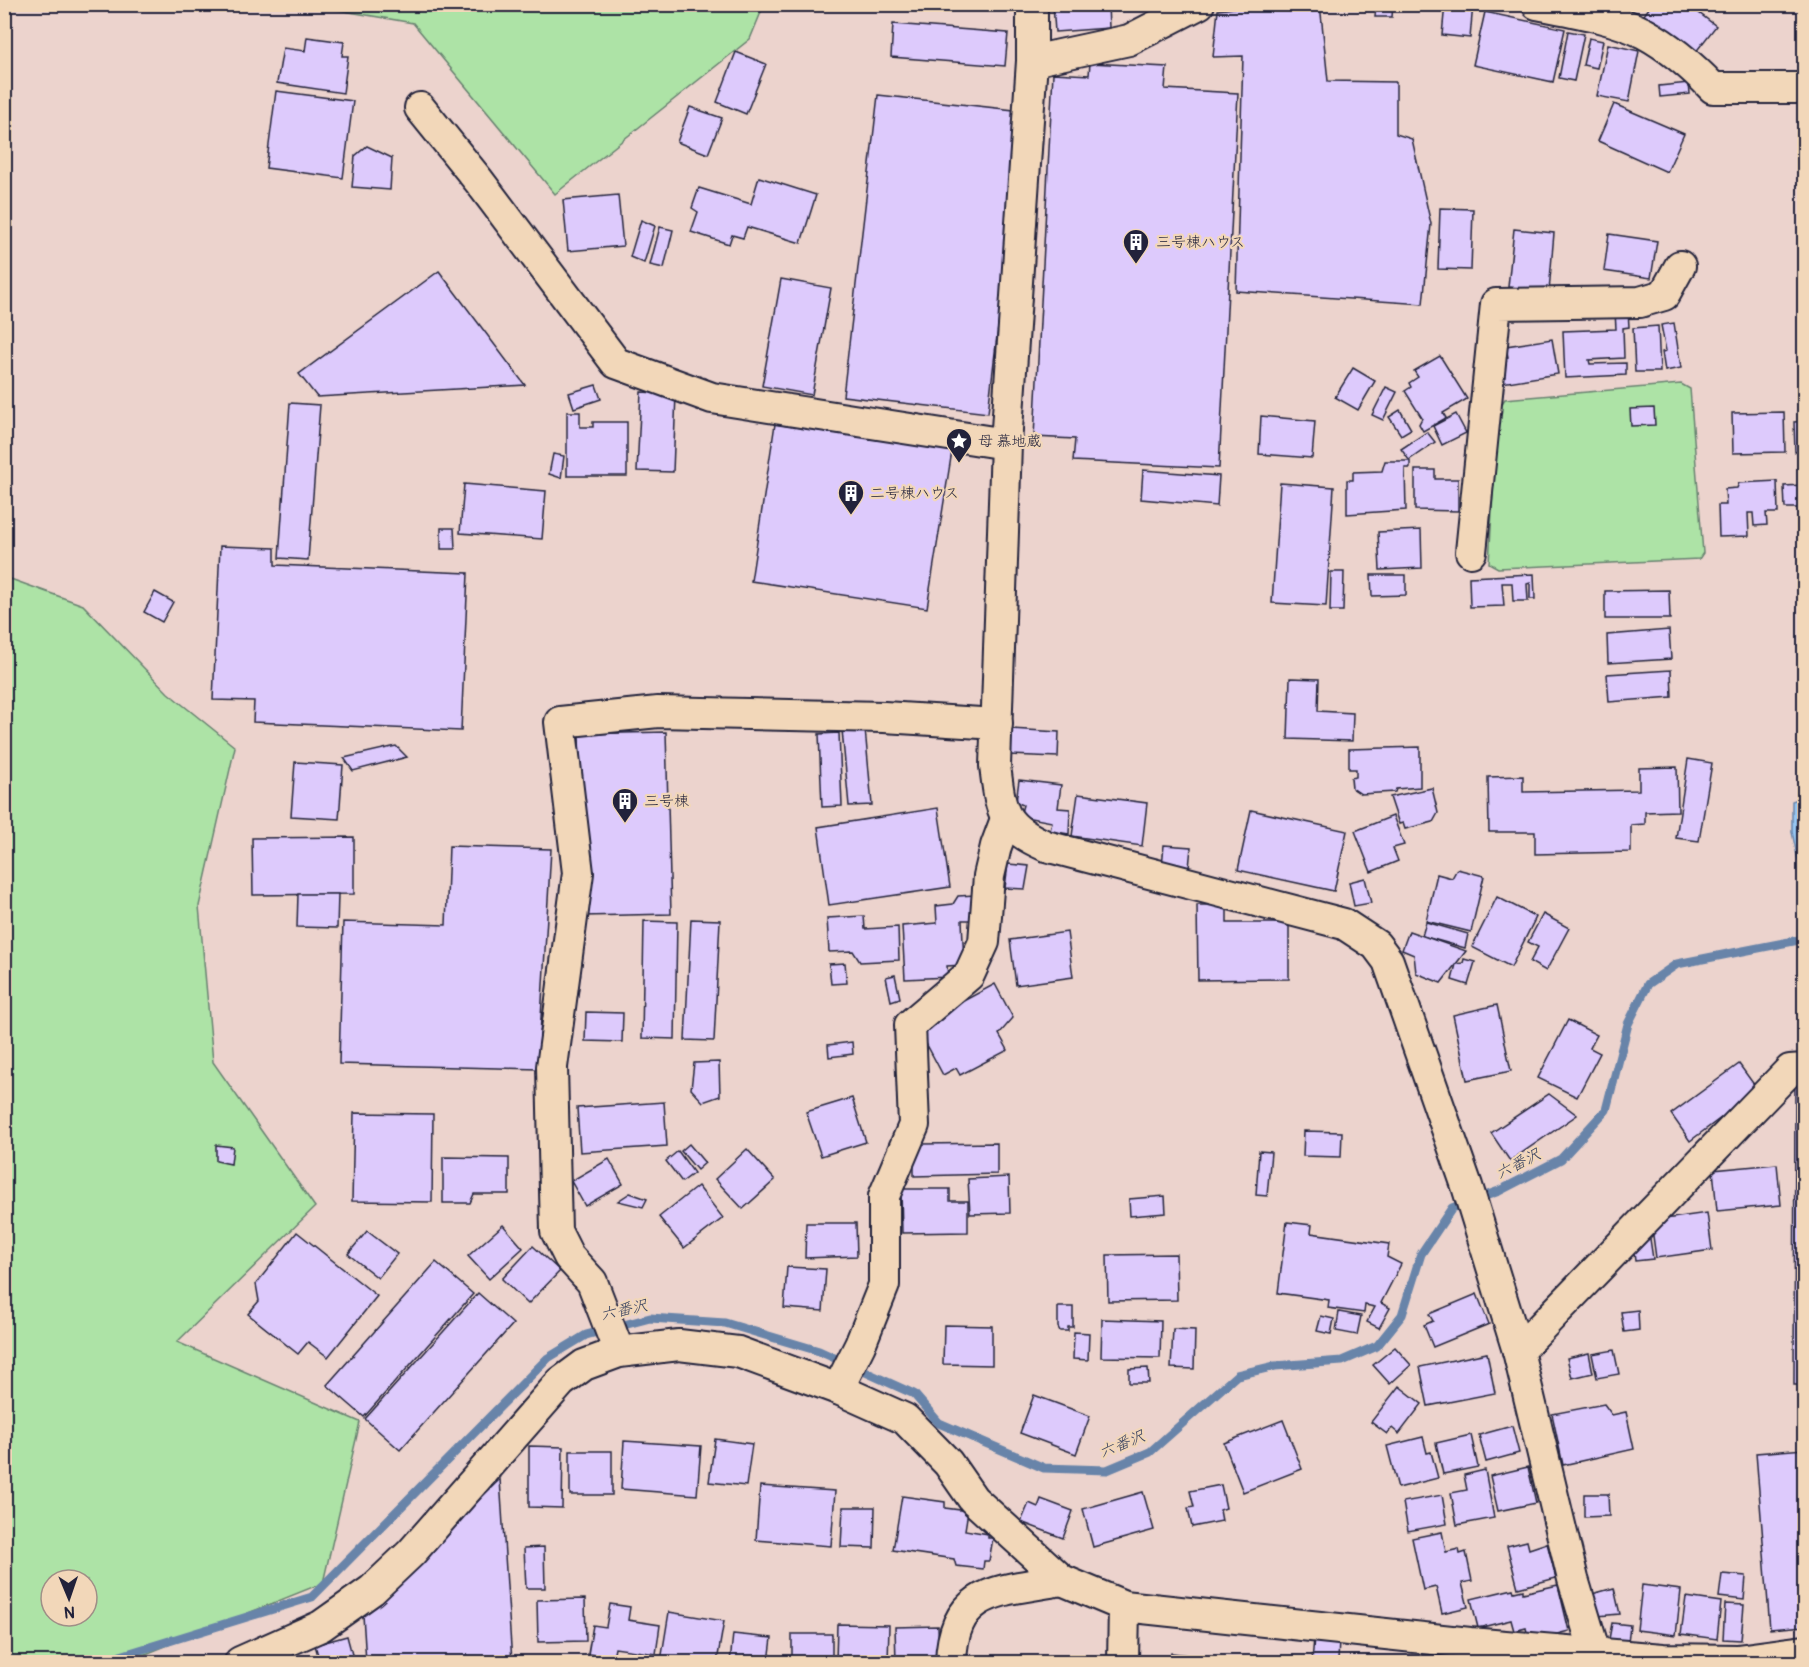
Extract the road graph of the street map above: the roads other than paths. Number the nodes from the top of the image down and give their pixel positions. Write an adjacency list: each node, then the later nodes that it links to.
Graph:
1 (1032, 4): 4 (street)
2 (1199, 4): 4 (street)
3 (1537, 4): 5 (street)
4 (1032, 61): 8 (street)
5 (1804, 88)
6 (420, 108): 8 (street)
7 (1680, 266): 9 (street)
8 (1006, 444): 10 (street)
9 (1471, 552)
10 (997, 724): 11 (street); 14 (street)
11 (1006, 819): 13 (street); 15 (street)
12 (1804, 1069): 13 (street)
13 (1518, 1351): 19 (street)
14 (619, 1352): 15 (street); 20 (street)
15 (841, 1383): 16 (street)
16 (1062, 1580): 17 (street); 21 (street)
17 (1124, 1606): 19 (street); 22 (street)
18 (1804, 1651): 19 (street)
19 (1594, 1658)
20 (240, 1662)
21 (951, 1662)
22 (1123, 1662)

